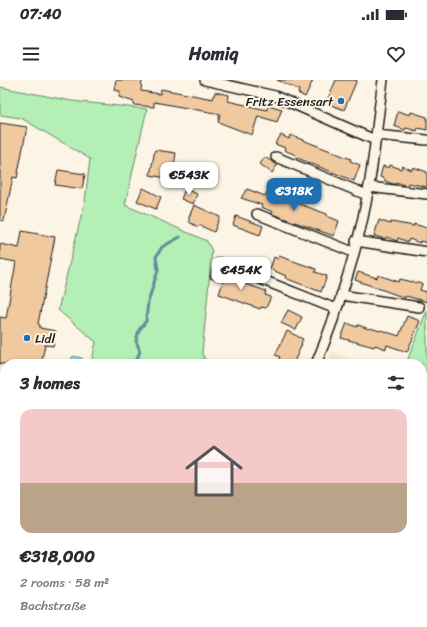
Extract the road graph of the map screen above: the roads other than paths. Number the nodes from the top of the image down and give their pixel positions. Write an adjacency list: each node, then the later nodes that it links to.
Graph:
1 (205, 80): 3 (street)
2 (383, 80): 3 (street)
3 (375, 138): 4 (street); 6 (street)
4 (427, 140)
5 (276, 157): 6 (street)
6 (368, 191): 7 (street); 9 (street)
7 (427, 194)
8 (257, 214): 10 (street)
9 (356, 241): 10 (street); 11 (street)
10 (354, 252): 13 (street)
11 (427, 252)
12 (220, 263): 15 (street)
13 (341, 295): 14 (street); 15 (street)
14 (419, 307)
15 (336, 309): 16 (street)
16 (318, 359)

